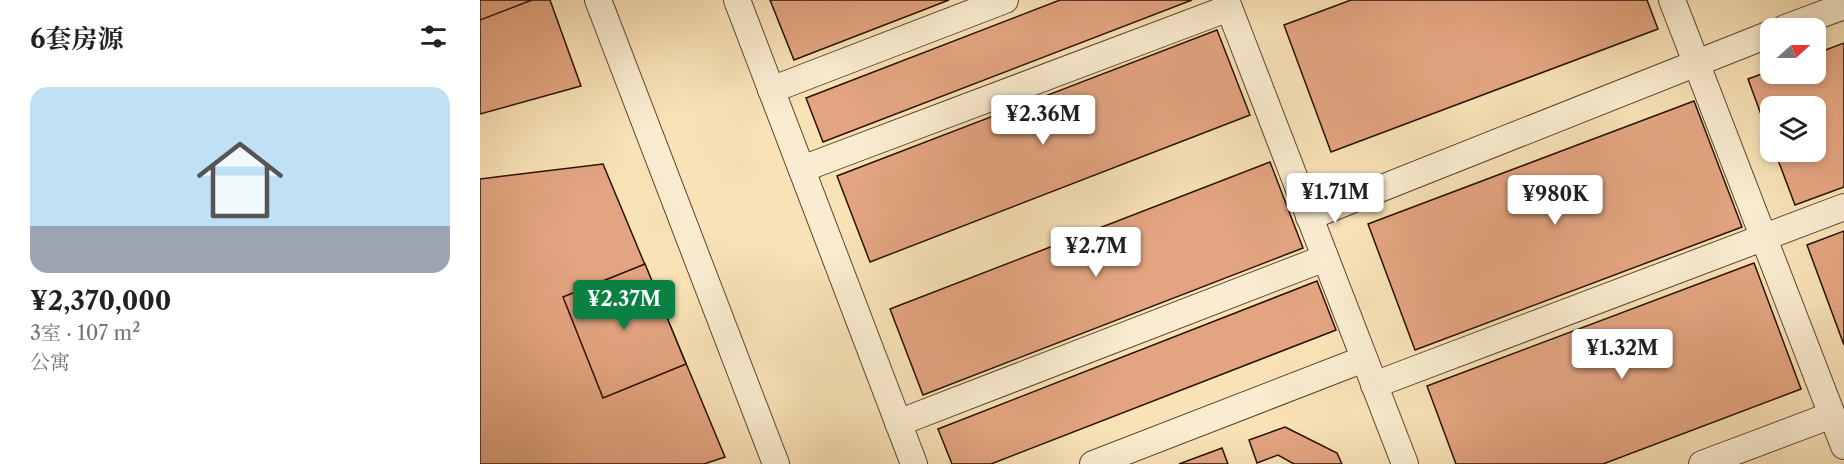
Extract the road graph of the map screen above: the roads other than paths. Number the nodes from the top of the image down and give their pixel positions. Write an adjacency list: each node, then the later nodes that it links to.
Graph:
1 (598, 0): 21 (street)
2 (737, 0): 10 (street)
3 (1005, 0): 10 (street)
4 (1672, 0): 9 (street)
5 (1227, 4): 11 (street); 13 (street)
6 (1844, 6): 7 (street)
7 (1812, 18)
8 (1760, 38): 9 (street)
9 (1696, 63): 13 (street); 14 (street)
10 (771, 90): 11 (street)
11 (802, 170): 19 (street)
12 (1844, 207): 14 (street)
13 (1309, 217): 15 (street)
14 (1763, 238): 17 (street); 18 (street)
15 (1325, 258): 16 (street); 19 (street)
16 (1364, 359): 17 (street); 23 (street)
17 (1374, 385): 24 (street)
18 (1832, 415): 20 (street); 25 (street)
19 (898, 423): 22 (street)
20 (1844, 446)
21 (776, 464)
22 (914, 464)
23 (1093, 464)
24 (1404, 464)
25 (1702, 464)

